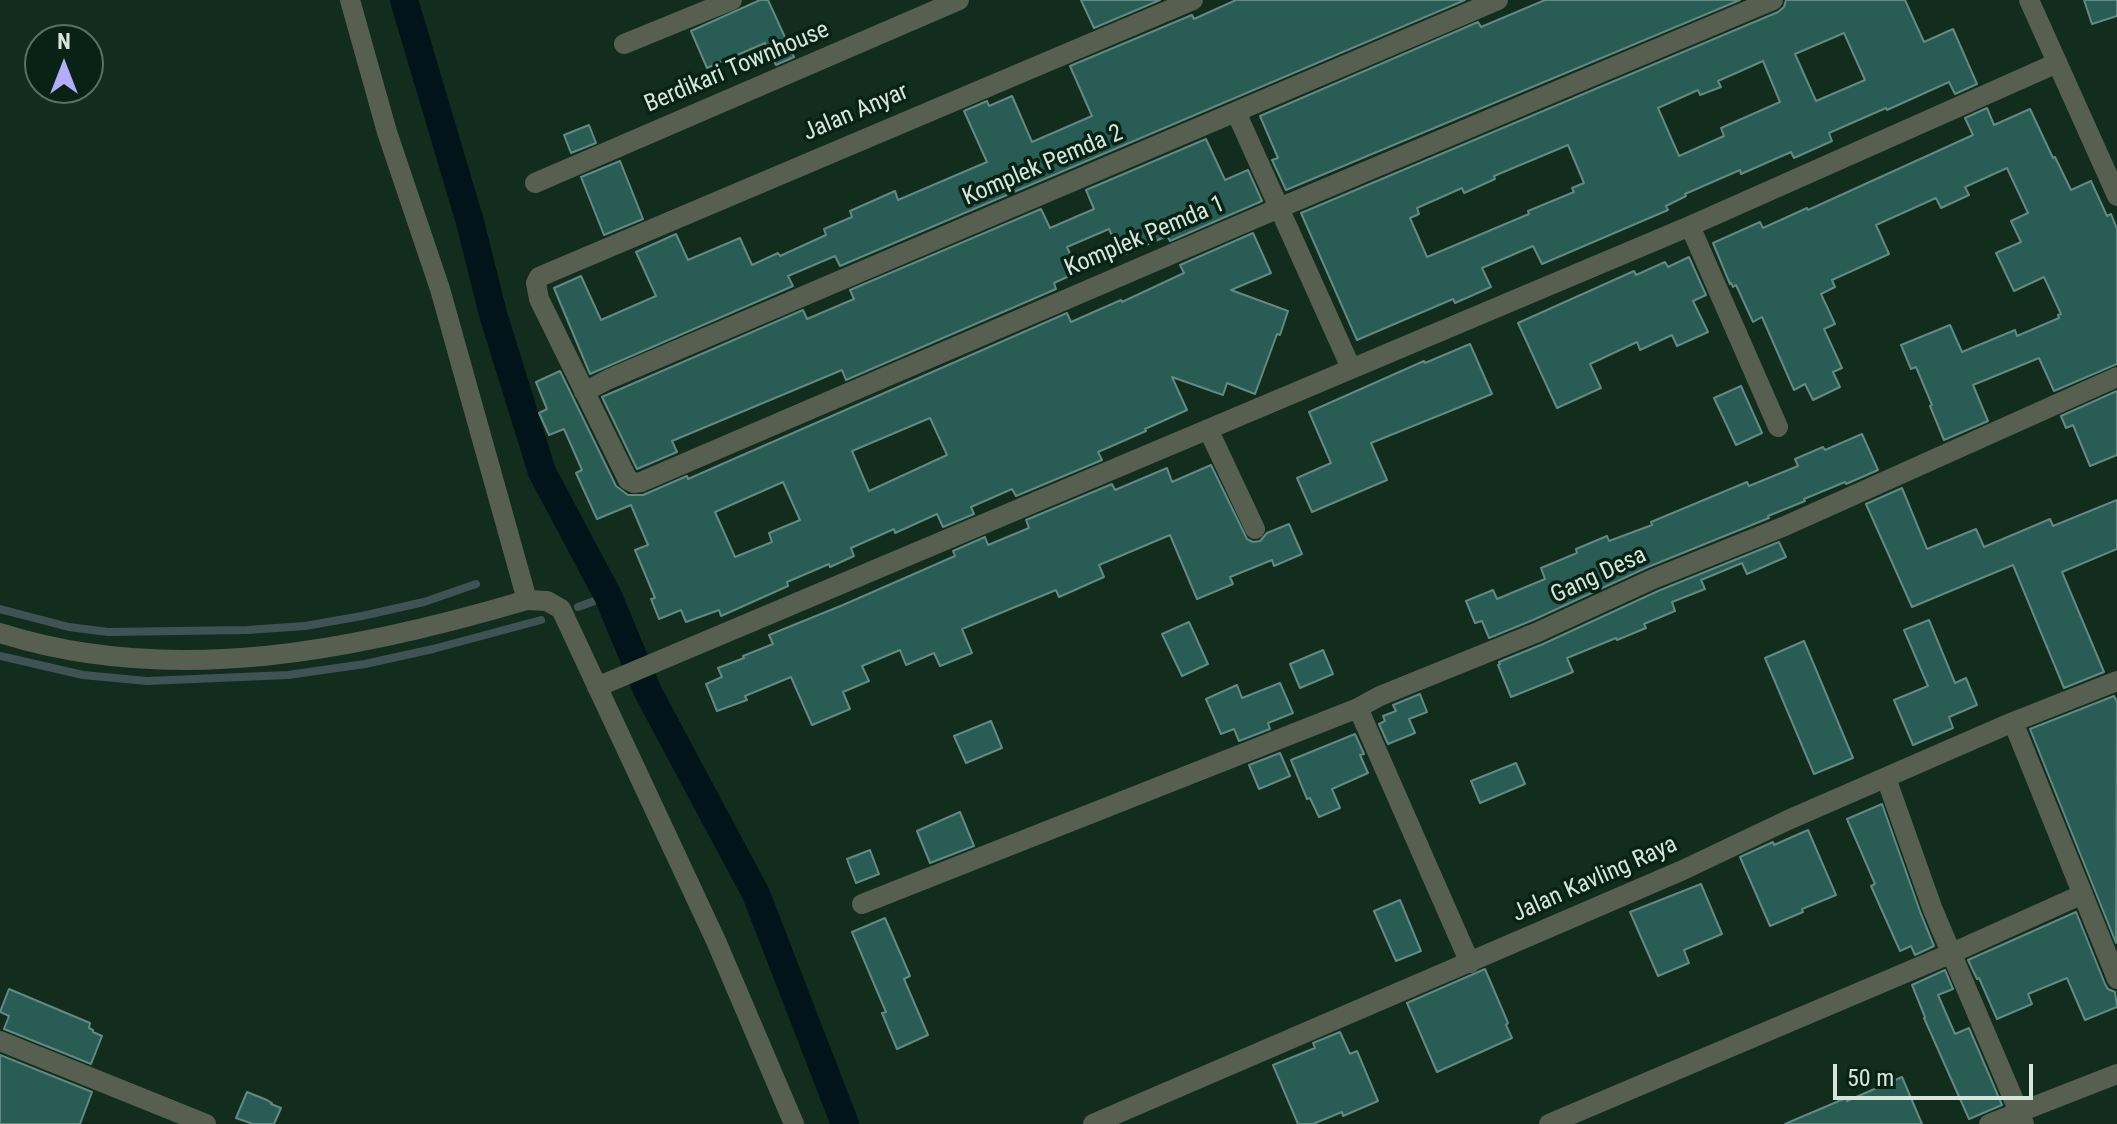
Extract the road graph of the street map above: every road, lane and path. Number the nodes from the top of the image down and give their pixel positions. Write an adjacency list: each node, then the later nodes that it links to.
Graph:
1 (350, 0): 21 (street)
2 (732, 0): 8 (street)
3 (959, 0): 11 (street, Berdikari Townhouse)
4 (1193, 0): 17 (street, Jalan Anyar)
5 (1498, 0): 10 (street, Komplek Pemda 2)
6 (1773, 0): 13 (street, Komplek Pemda 1)
7 (2029, 0): 9 (street)
8 (624, 44)
9 (2057, 63): 12 (street); 14 (street)
10 (1236, 112): 13 (street); 17 (street, Komplek Pemda 2)
11 (535, 183)
12 (2117, 196)
13 (1279, 208): 15 (street); 17 (street, Komplek Pemda 1)
14 (1690, 226): 15 (street); 18 (street)
15 (1351, 368): 19 (street)
16 (2117, 377): 25 (street, Gang Desa)
17 (584, 392)
18 (1778, 427)
19 (1208, 429): 20 (street); 24 (street)
20 (1255, 529)
21 (527, 600): 22 (street); 24 (street)
22 (0, 633)
23 (2117, 681): 26 (street, Jalan Kavling Raya)
24 (597, 687): 37 (street)
25 (1358, 708): 29 (street, Gang Desa); 31 (street)
26 (2013, 722): 27 (street, Jalan Kavling Raya); 28 (street)
27 (1886, 778): 30 (street); 31 (street, Jalan Kavling Raya)
28 (2083, 894): 30 (street); 32 (street)
29 (862, 904)
30 (1952, 953): 35 (street); 39 (street)
31 (1470, 963): 38 (street, Jalan Kavling Raya)
32 (2117, 979)
33 (0, 1041): 36 (street)
34 (2117, 1074): 35 (street)
35 (2021, 1118): 40 (street)
36 (206, 1124)
37 (794, 1124)
38 (1093, 1124)
39 (1549, 1124)
40 (1989, 1124)

